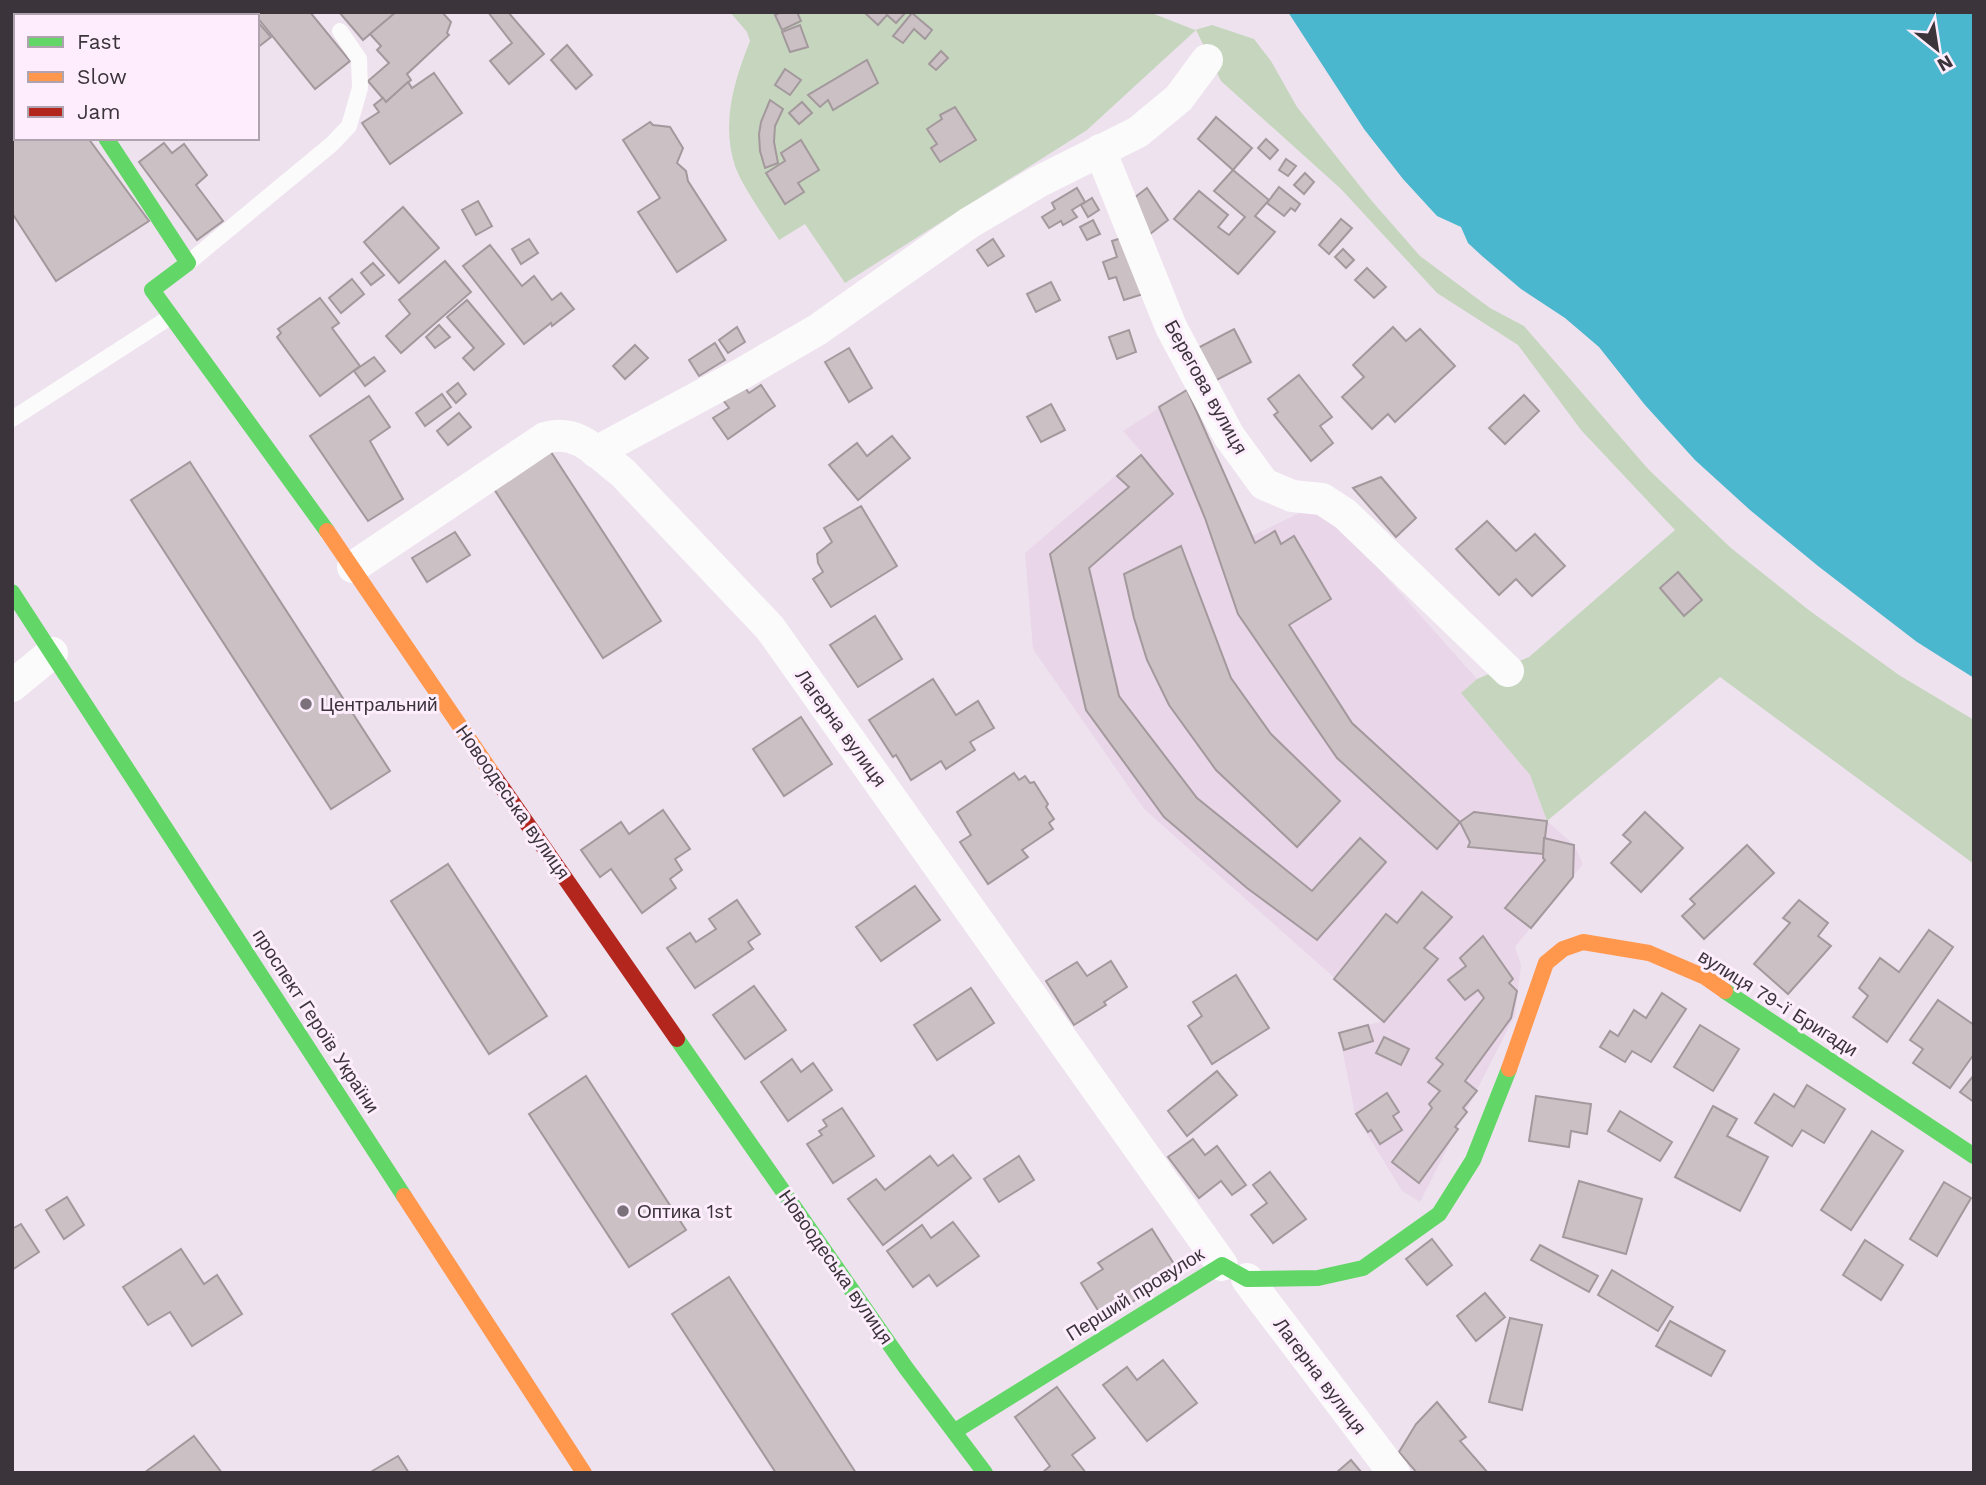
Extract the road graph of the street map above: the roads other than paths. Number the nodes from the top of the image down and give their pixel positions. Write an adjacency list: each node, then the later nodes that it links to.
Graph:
1 (340, 32): 5 (lane)
2 (1207, 60): 4 (street)
3 (107, 140): 5 (main road)
4 (1100, 150): 8 (street); 12 (street, Берегова вулиця)
5 (188, 263): 6 (main road, Новоодеська вулиця)
6 (170, 317): 7 (lane); 9 (main road, Новоодеська вулиця)
7 (12, 419)
8 (596, 452): 9 (street, Лагерна вулиця); 15 (street, Лагерна вулиця)
9 (353, 567): 16 (main road, Новоодеська вулиця)
10 (12, 592): 11 (main road, проспект Героїв України)
11 (52, 653): 13 (street); 17 (main road, проспект Героїв України)
12 (1508, 671)
13 (12, 686)
14 (1974, 1156): 15 (main road, вулиця 79-ї Бригади)
15 (1235, 1272): 16 (main road, Перший провулок); 19 (street, Лагерна вулиця)
16 (956, 1431): 18 (main road, Новоодеська вулиця)
17 (584, 1473)
18 (985, 1473)
19 (1394, 1473)

